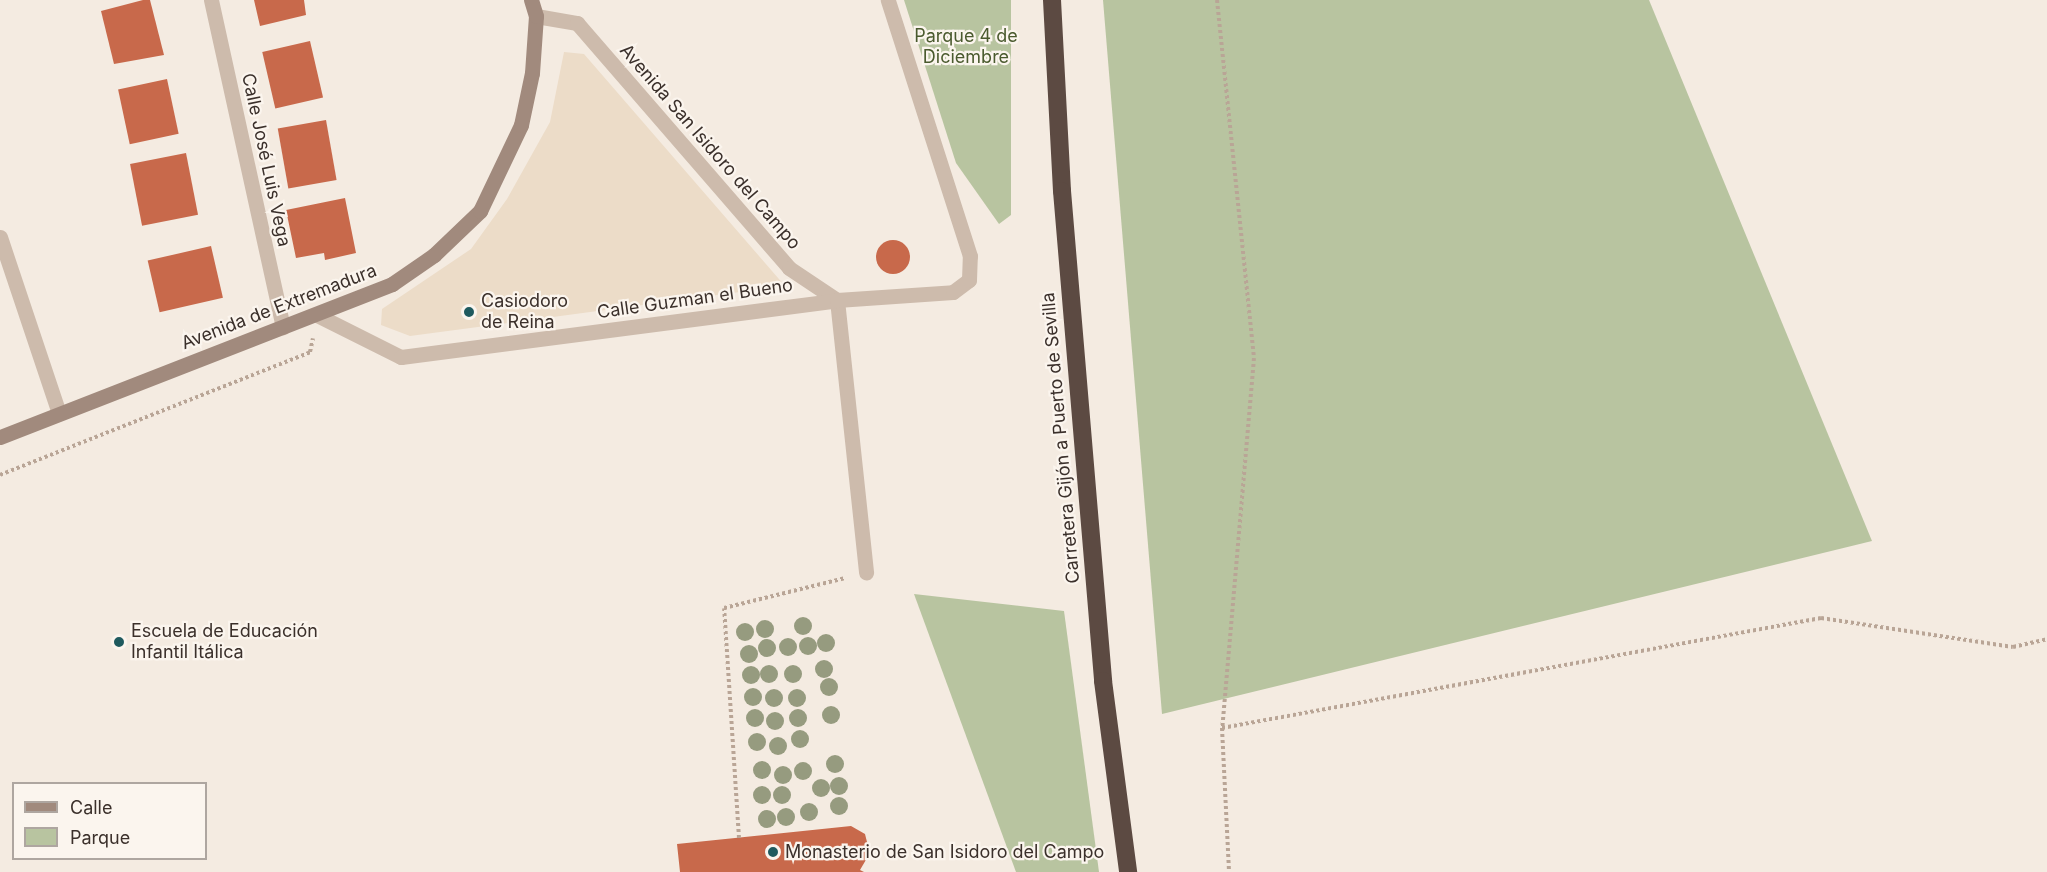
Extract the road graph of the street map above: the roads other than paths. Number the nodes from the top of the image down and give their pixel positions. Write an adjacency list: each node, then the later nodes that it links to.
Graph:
1 (211, 0): 9 (street, Calle José Luis Vega)
2 (531, 0): 5 (main road, Avenida de Extremadura)
3 (888, 0): 7 (street, Calle Guzman el Bueno)
4 (1052, 0): 13 (highway, Carretera Gijón a Puerto de Sevilla)
5 (536, 16): 7 (street, Avenida San Isidoro del Campo); 8 (main road, Avenida de Extremadura)
6 (0, 237): 10 (street)
7 (837, 300): 8 (street, Calle Guzman el Bueno); 12 (street)
8 (317, 315): 9 (main road, Avenida de Extremadura)
9 (283, 327): 10 (main road, Avenida de Extremadura)
10 (59, 413): 11 (main road, Avenida de Extremadura)
11 (0, 437)
12 (866, 572)
13 (1128, 872)

